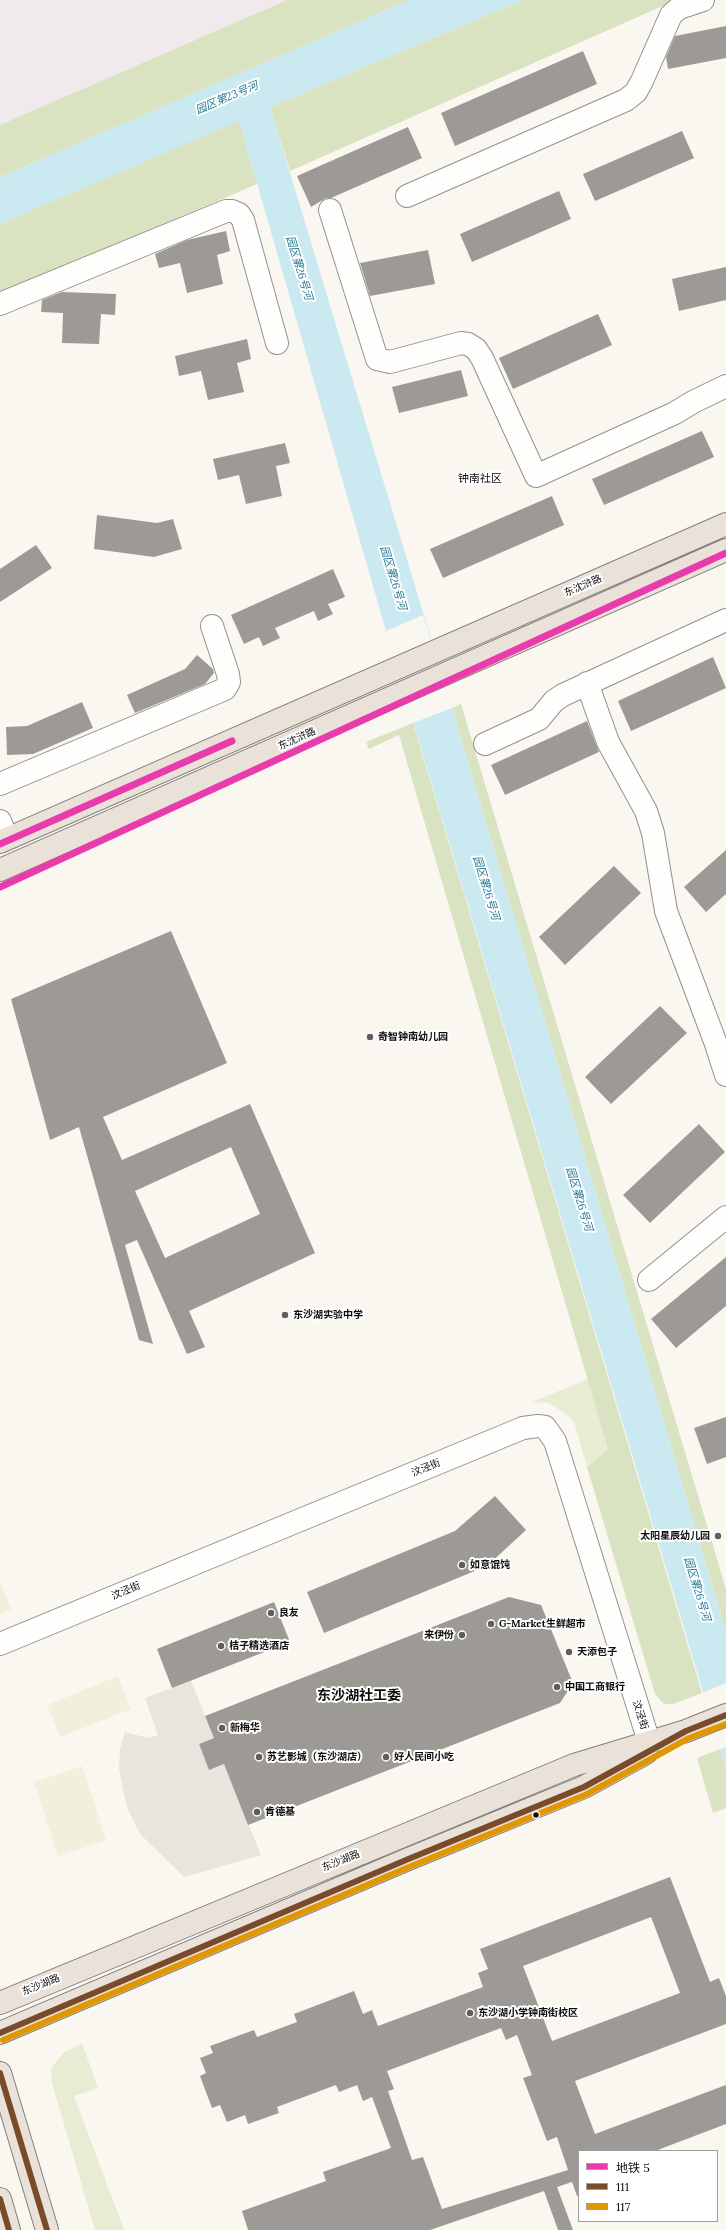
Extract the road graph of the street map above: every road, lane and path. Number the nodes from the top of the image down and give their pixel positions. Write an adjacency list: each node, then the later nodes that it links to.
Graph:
1 (703, 0): 2 (street)
2 (407, 196)
3 (330, 210): 6 (street)
4 (0, 304): 5 (street)
5 (277, 343)
6 (724, 392)
7 (726, 524): 14 (main road, 东沈浒路)
8 (726, 550): 15 (main road, 东沈浒路)
9 (726, 620): 11 (street)
10 (212, 626): 13 (street)
11 (587, 683): 12 (street); 16 (street)
12 (485, 744)
13 (0, 784)
14 (2, 834)
15 (0, 870)
16 (726, 1075)
17 (726, 1217): 18 (street)
18 (649, 1280)
19 (0, 1644): 22 (street, 汶泾街)
20 (718, 1718): 21 (main road, 东沙湖路)
21 (686, 1731): 22 (main road, 东沙湖路); 24 (main road, 东沙湖路)
22 (649, 1742): 23 (main road, 东沙湖路)
23 (0, 2003)
24 (0, 2033)
25 (0, 2073): 28 (main road)
26 (0, 2199): 27 (main road)
27 (8, 2230)
28 (46, 2230)

